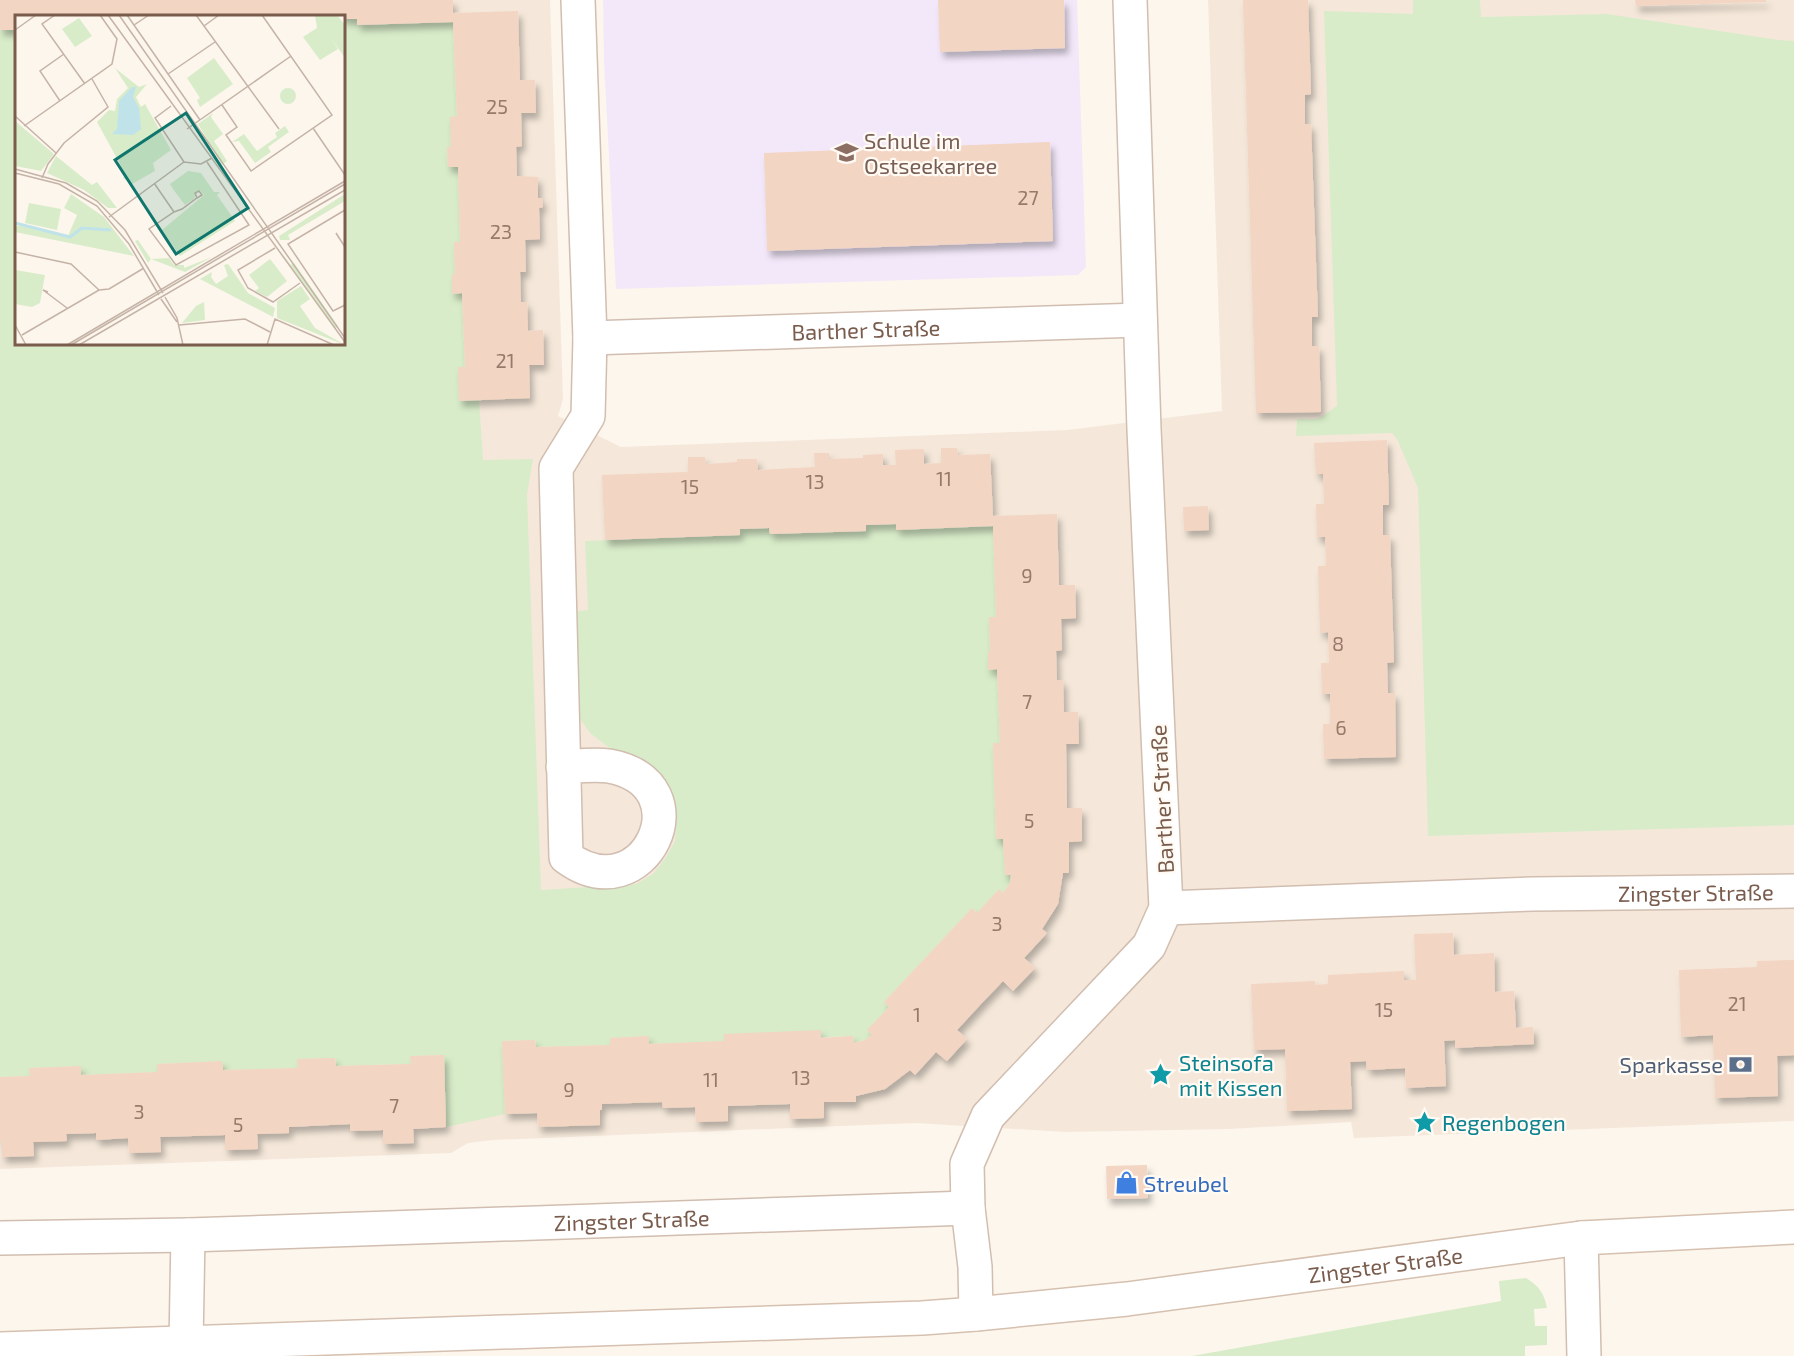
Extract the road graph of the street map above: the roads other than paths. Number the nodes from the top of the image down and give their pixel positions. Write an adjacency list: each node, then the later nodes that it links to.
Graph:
1 (578, 0): 4 (street)
2 (1130, 0): 3 (street, Barther Straße)
3 (1140, 320): 4 (street, Barther Straße); 7 (street, Barther Straße)
4 (590, 338): 5 (street)
5 (563, 766)
6 (1794, 891): 7 (street, Zingster Straße)
7 (1166, 908): 8 (street, Barther Straße)
8 (968, 1208): 10 (street, Zingster Straße); 13 (street)
9 (1794, 1227): 12 (street, Zingster Straße)
10 (188, 1235): 11 (street, Zingster Straße); 14 (street)
11 (0, 1238)
12 (1581, 1238): 13 (street, Zingster Straße); 16 (street)
13 (976, 1314): 14 (street, Zingster Straße)
14 (186, 1344): 15 (street, Zingster Straße)
15 (0, 1349)
16 (1584, 1356)

